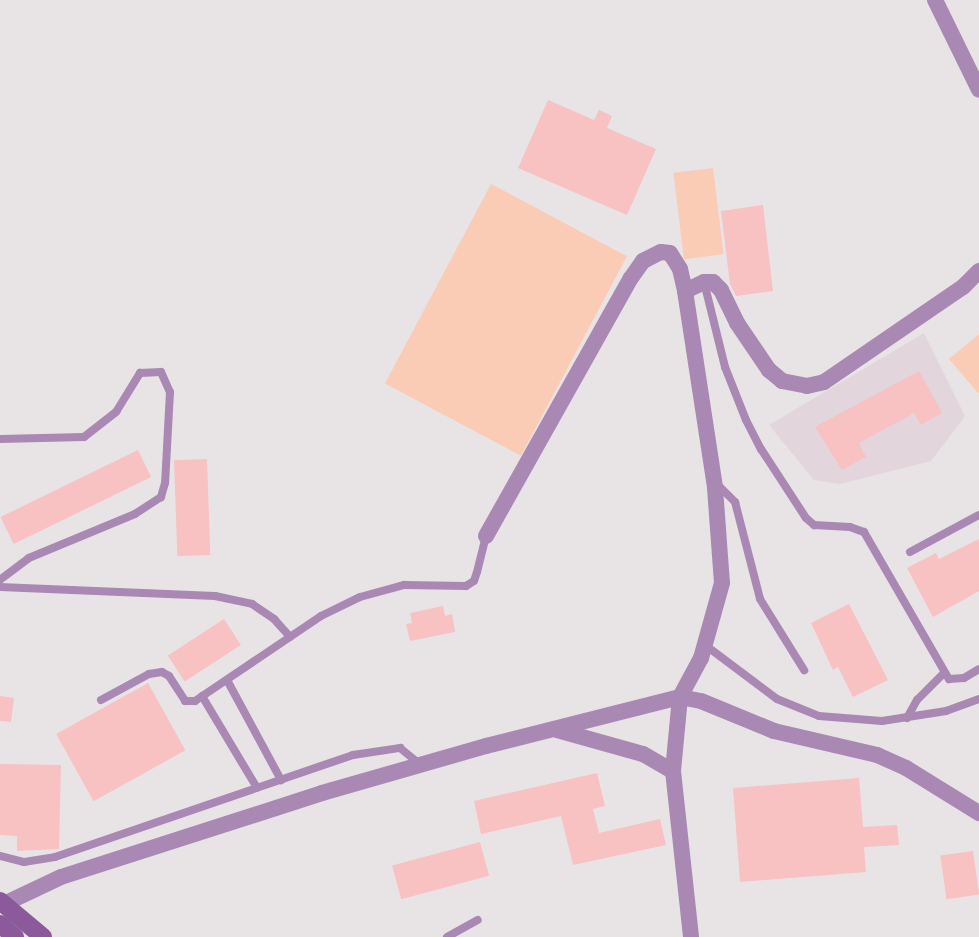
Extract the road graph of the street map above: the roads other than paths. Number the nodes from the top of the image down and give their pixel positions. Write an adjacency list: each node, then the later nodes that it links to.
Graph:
1 (935, 0): 2 (street)
2 (979, 90)
3 (979, 271): 4 (street)
4 (704, 282): 5 (street); 17 (lane)
5 (685, 291): 7 (street); 9 (street)
6 (0, 439): 11 (lane)
7 (713, 480): 14 (street); 16 (lane)
8 (979, 514): 10 (lane)
9 (486, 536): 13 (lane)
10 (910, 552)
11 (0, 580)
12 (0, 587): 13 (lane)
13 (290, 637): 18 (lane)
14 (705, 645): 20 (street); 23 (lane)
15 (979, 669): 17 (lane)
16 (804, 670)
17 (944, 673): 23 (lane)
18 (227, 681): 19 (lane); 27 (lane)
19 (202, 696): 22 (lane); 28 (lane)
20 (680, 697): 24 (street); 26 (street); 29 (street)
21 (979, 699): 23 (lane)
22 (101, 700)
23 (907, 718)
24 (554, 729): 25 (street); 26 (street)
25 (421, 765): 27 (lane); 31 (street)
26 (673, 771): 37 (street)
27 (281, 780): 28 (lane)
28 (257, 788): 30 (lane)
29 (979, 813)
30 (0, 856)
31 (2, 903): 35 (main road)
32 (478, 920): 36 (lane)
33 (0, 924): 34 (main road)
34 (15, 937)
35 (43, 937)
36 (447, 937)
37 (691, 937)

